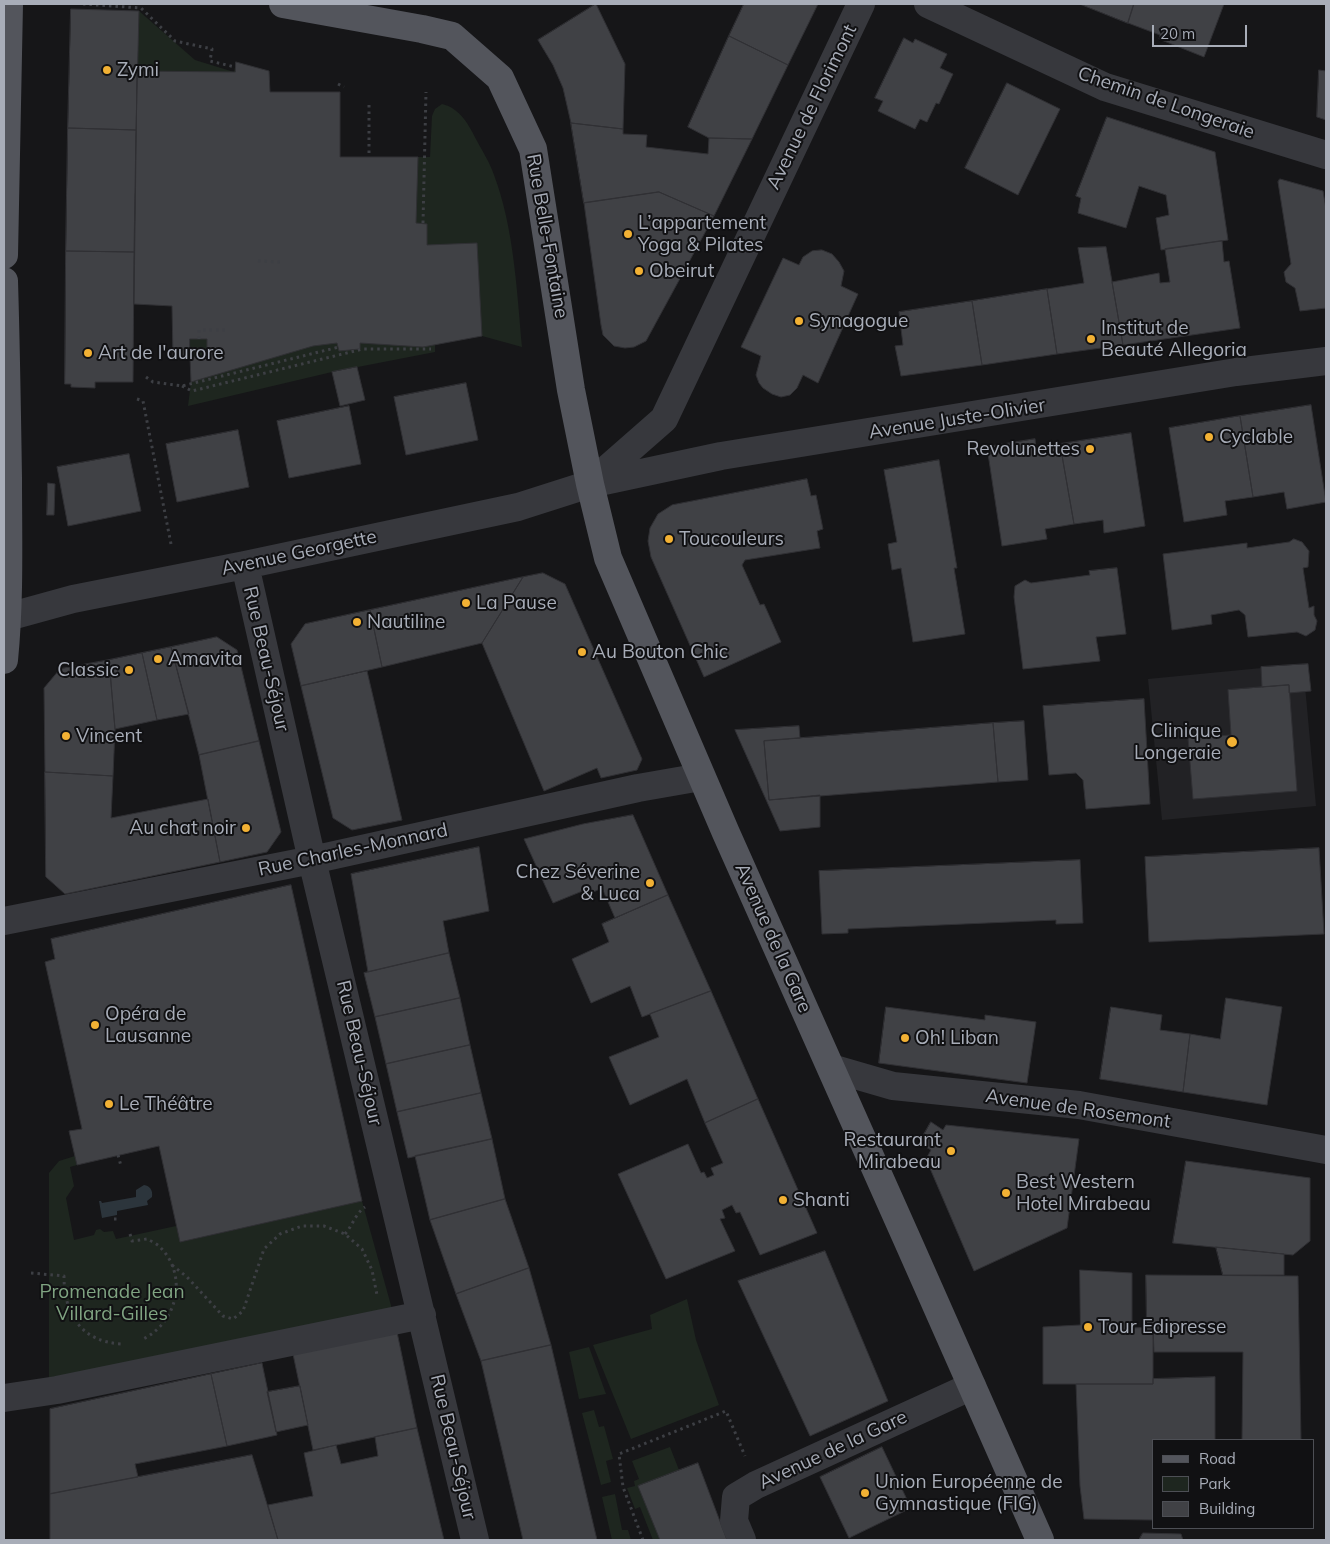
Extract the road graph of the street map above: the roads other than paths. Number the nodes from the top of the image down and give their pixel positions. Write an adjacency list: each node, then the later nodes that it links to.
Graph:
1 (9, 4): 6 (main road)
2 (283, 4): 9 (main road, Rue Belle-Fontaine)
3 (861, 4): 9 (street, Avenue de Florimont)
4 (928, 4): 5 (street, Chemin de Longeraie)
5 (1326, 156)
6 (4, 255)
7 (4, 281): 11 (main road)
8 (1326, 361): 9 (street, Avenue Juste-Olivier)
9 (590, 484): 10 (street, Avenue Georgette); 13 (main road, Avenue de la Gare)
10 (245, 565): 11 (street, Avenue Georgette); 14 (street, Rue Beau-Séjour)
11 (5, 618): 12 (main road)
12 (4, 660)
13 (701, 776): 14 (street, Rue Charles-Monnard); 16 (main road, Avenue de la Gare)
14 (312, 860): 15 (street, Rue Charles-Monnard); 18 (street, Rue Beau-Séjour)
15 (4, 921)
16 (831, 1068): 17 (street, Avenue de Rosemont); 19 (main road, Avenue de la Gare)
17 (1326, 1150)
18 (422, 1315): 20 (street); 21 (street, Rue Beau-Séjour)
19 (972, 1386): 22 (street, Avenue de la Gare); 23 (main road, Avenue de la Gare)
20 (4, 1398)
21 (475, 1540)
22 (742, 1540)
23 (1040, 1540)

